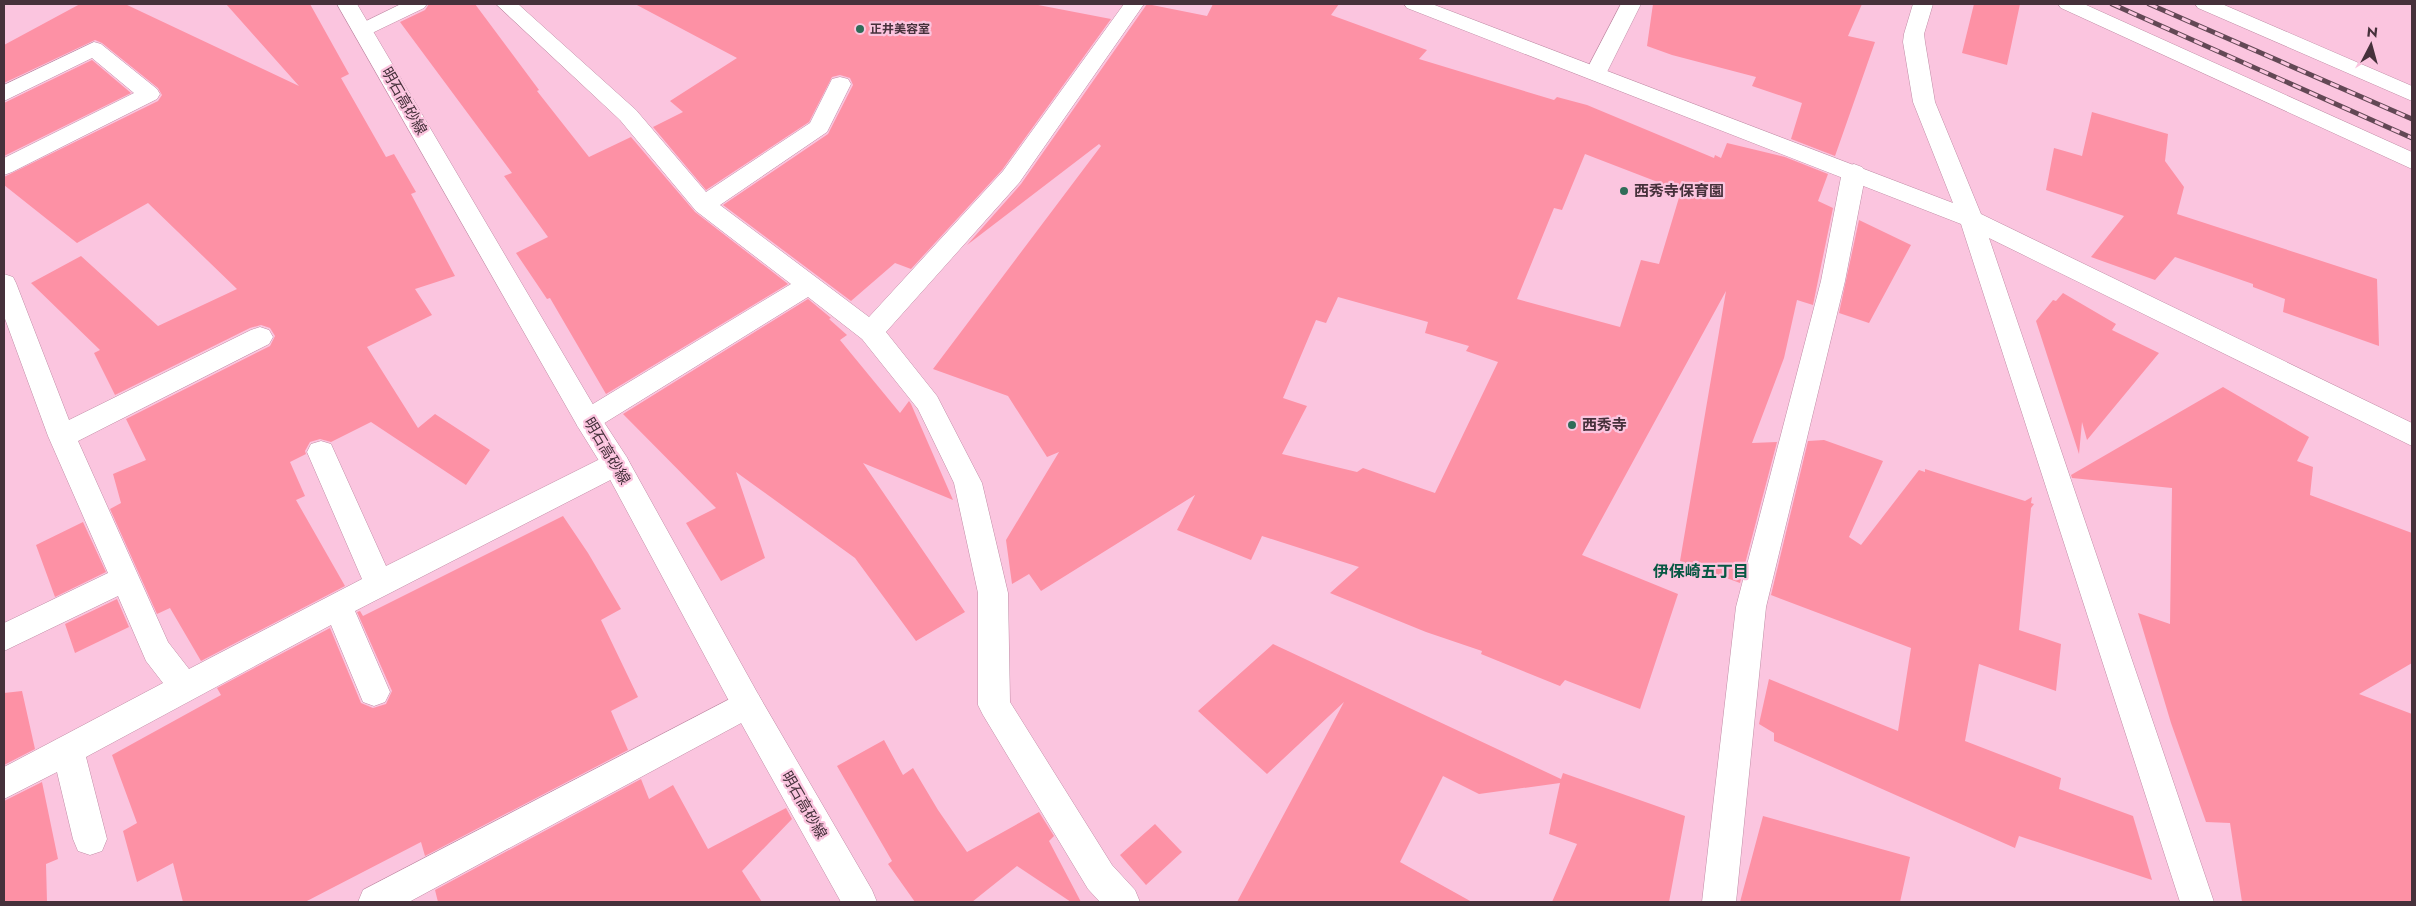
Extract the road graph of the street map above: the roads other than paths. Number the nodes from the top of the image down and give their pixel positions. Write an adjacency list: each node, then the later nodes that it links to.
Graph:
1 (347, 4): 10 (street, 明石高砂線)
2 (418, 4): 10 (street)
3 (506, 4): 18 (street)
4 (1134, 4): 22 (street)
5 (1414, 4): 11 (street)
6 (1631, 4): 11 (street)
7 (1923, 4): 19 (street)
8 (2068, 4): 15 (street)
9 (2205, 4): 14 (street)
10 (362, 30): 24 (street, 明石高砂線)
11 (1596, 73): 17 (street)
12 (840, 84): 18 (street)
13 (4, 94): 16 (street)
14 (2412, 94)
15 (2412, 161)
16 (4, 167)
17 (1854, 172): 19 (street); 42 (street)
18 (704, 205): 21 (street)
19 (1970, 219): 25 (street); 43 (street)
20 (4, 283): 26 (street)
21 (807, 286): 22 (street); 24 (street)
22 (871, 332): 41 (street)
23 (260, 337): 26 (street)
24 (588, 420): 28 (street, 明石高砂線)
25 (2412, 435)
26 (62, 436): 29 (street)
27 (321, 452): 30 (street)
28 (616, 464): 30 (street); 35 (street, 明石高砂線)
29 (125, 579): 32 (street); 33 (street)
30 (379, 584): 31 (street)
31 (338, 606): 33 (street); 34 (street)
32 (4, 638)
33 (185, 688): 36 (street)
34 (374, 692)
35 (747, 704): 39 (street); 40 (street, 明石高砂線)
36 (68, 750): 37 (street); 38 (street)
37 (4, 784)
38 (90, 839)
39 (375, 902)
40 (860, 902)
41 (1124, 902)
42 (1719, 902)
43 (2197, 902)

